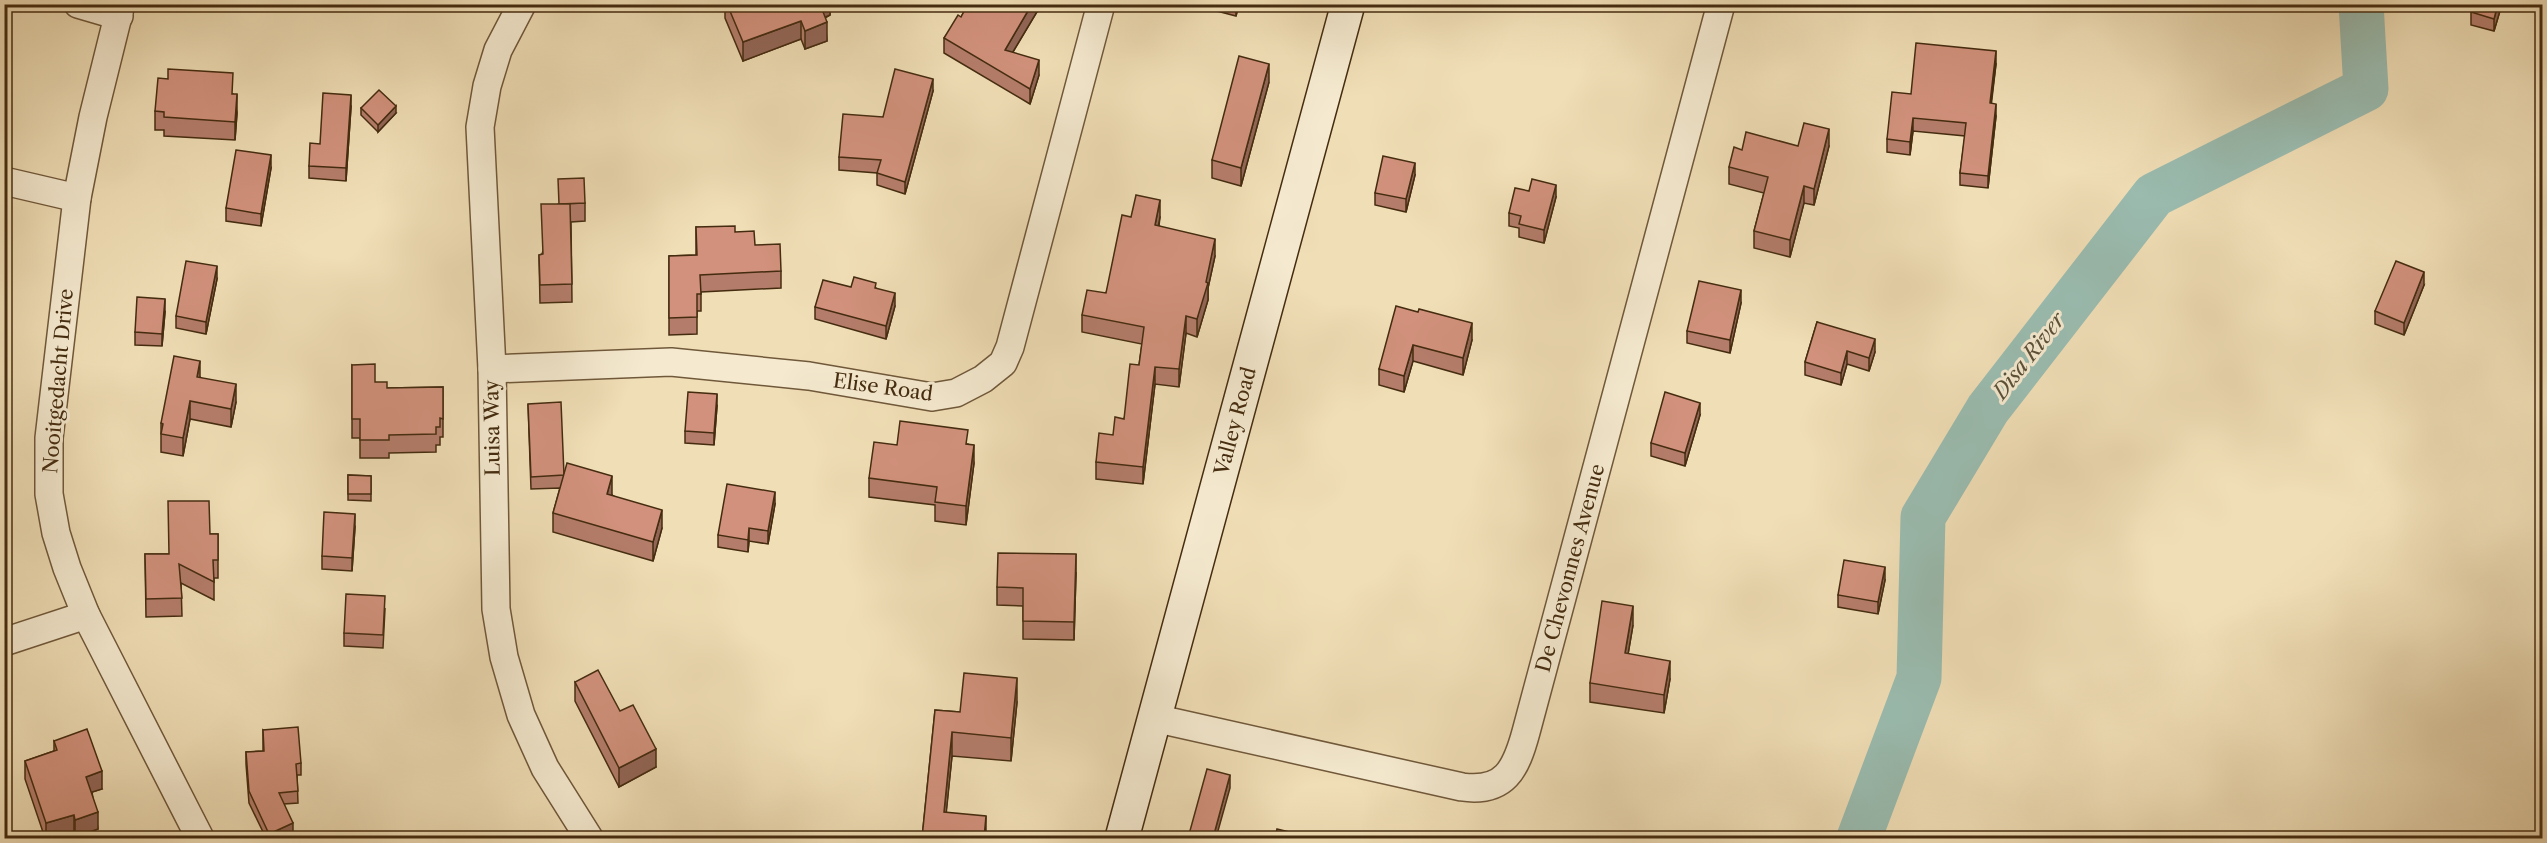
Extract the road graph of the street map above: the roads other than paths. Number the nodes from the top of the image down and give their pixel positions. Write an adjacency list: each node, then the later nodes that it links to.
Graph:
1 (78, 4): 6 (street)
2 (522, 4): 9 (street, Luisa Way)
3 (1101, 4): 9 (street, Elise Road)
4 (1348, 4): 12 (street, Valley Road)
5 (1721, 4): 12 (street, De Chevonnes Avenue)
6 (120, 10): 8 (street, Nooitgedacht Drive)
7 (4, 181): 8 (street)
8 (77, 198): 10 (street, Nooitgedacht Drive)
9 (492, 369): 14 (street, Luisa Way)
10 (86, 615): 11 (street); 13 (street, Nooitgedacht Drive)
11 (4, 642)
12 (1154, 718): 15 (street, Valley Road)
13 (200, 838)
14 (589, 838)
15 (1122, 838)

